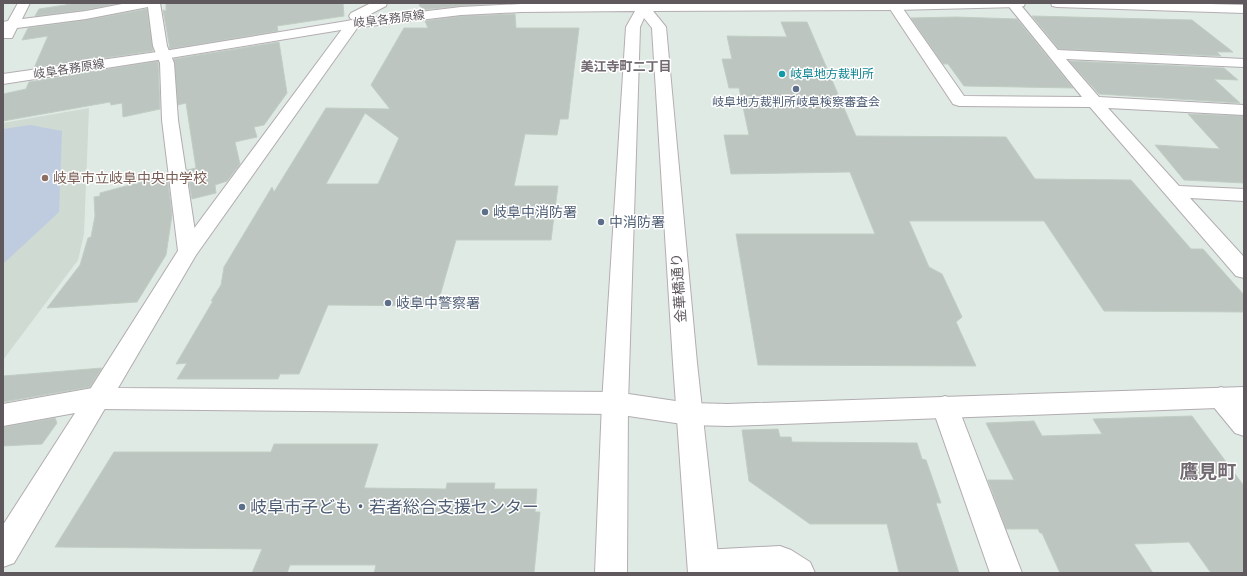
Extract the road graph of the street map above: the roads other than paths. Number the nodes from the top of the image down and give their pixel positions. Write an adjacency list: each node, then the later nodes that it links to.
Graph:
1 (24, 3): 14 (street)
2 (147, 3): 14 (street)
3 (154, 3): 17 (street)
4 (363, 3): 13 (street)
5 (381, 3): 13 (street)
6 (1012, 3): 7 (street, 岐阜各務原線); 11 (street, 岐阜各務原線); 16 (street)
7 (1020, 3)
8 (1057, 3): 9 (street)
9 (1102, 3): 12 (street)
10 (643, 6): 11 (street, 岐阜各務原線); 13 (street, 岐阜各務原線); 28 (street); 30 (street, 金華橋通り)
11 (894, 6): 20 (street)
12 (1244, 10)
13 (355, 20): 17 (street, 岐阜各務原線); 24 (street)
14 (8, 26): 15 (street)
15 (3, 41)
16 (1055, 54): 18 (street); 20 (street)
17 (164, 55): 19 (street, 岐阜各務原線); 24 (street)
18 (1244, 63)
19 (3, 79)
20 (1094, 102): 21 (street); 22 (street)
21 (1244, 110)
22 (1173, 191): 23 (street); 25 (street)
23 (1244, 195)
24 (188, 251): 26 (street)
25 (1244, 271)
26 (98, 398): 28 (street); 31 (street); 33 (street)
27 (1233, 398): 29 (street); 32 (street)
28 (615, 403): 30 (street); 35 (street)
29 (945, 407): 30 (street); 37 (street)
30 (689, 414): 34 (street, 金華橋通り)
31 (3, 415)
32 (1244, 425)
33 (3, 552)
34 (703, 569): 36 (street)
35 (611, 573)
36 (799, 573)
37 (1006, 573)

